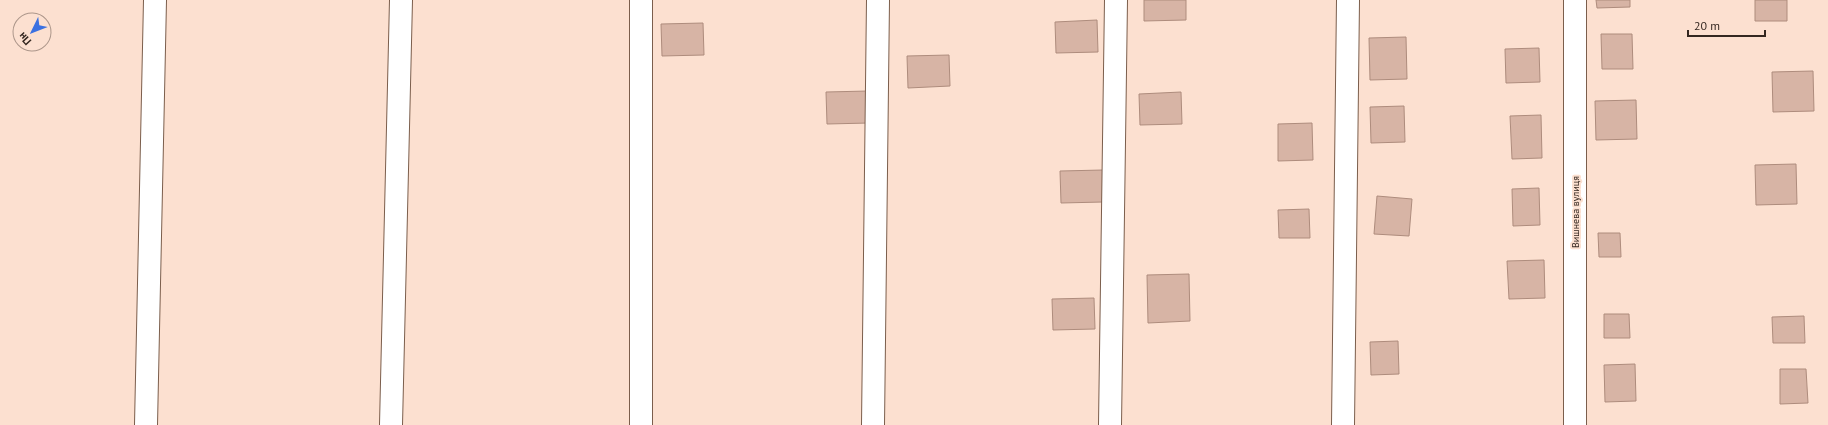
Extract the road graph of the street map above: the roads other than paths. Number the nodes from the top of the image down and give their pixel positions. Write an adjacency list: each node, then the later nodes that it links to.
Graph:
1 (155, 0): 8 (street)
2 (401, 0): 9 (street)
3 (641, 0): 10 (street)
4 (878, 0): 11 (street)
5 (1116, 0): 12 (street)
6 (1348, 0): 13 (street)
7 (1575, 0): 14 (street, Вишнева вулиця)
8 (146, 425)
9 (391, 425)
10 (641, 425)
11 (873, 425)
12 (1110, 425)
13 (1343, 425)
14 (1575, 425)

